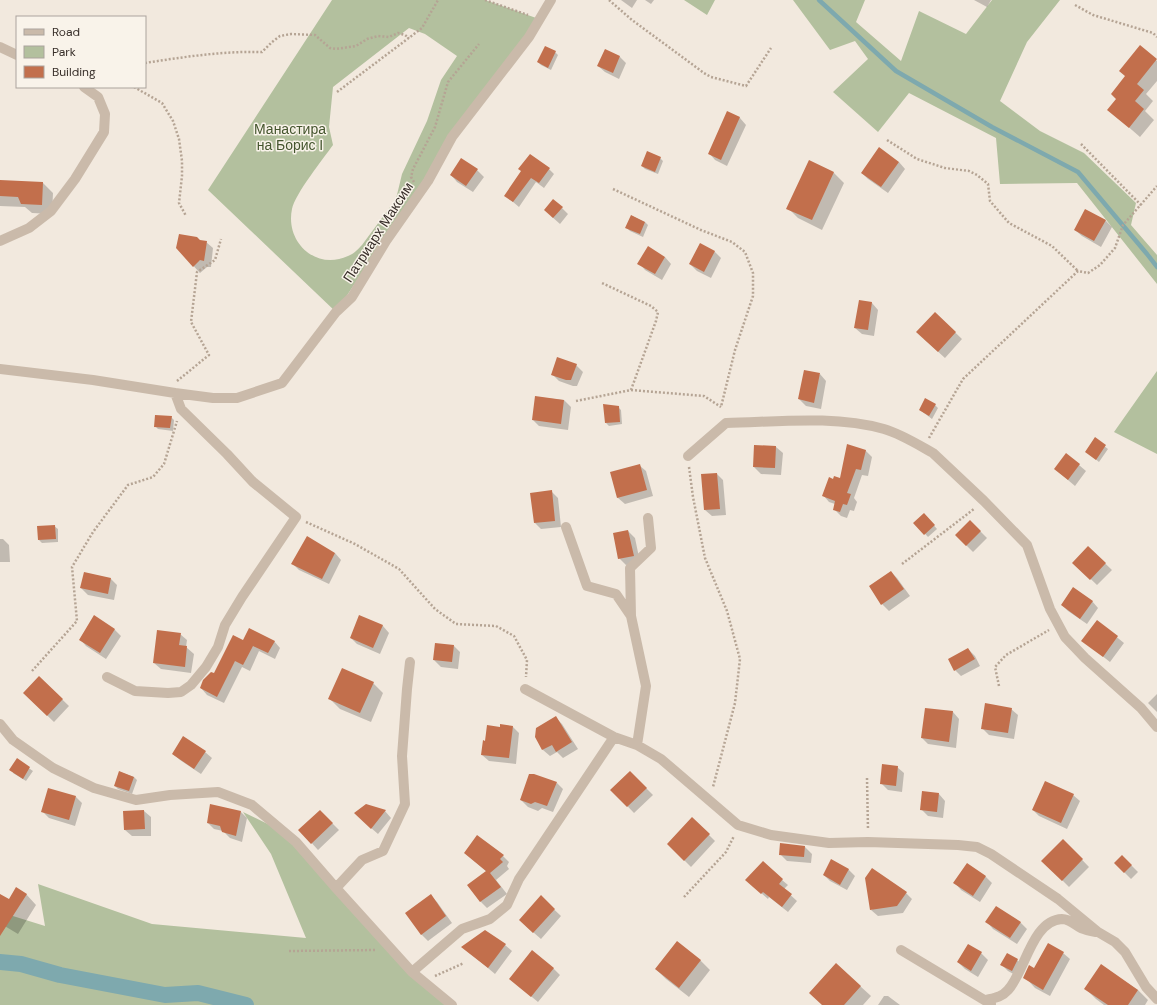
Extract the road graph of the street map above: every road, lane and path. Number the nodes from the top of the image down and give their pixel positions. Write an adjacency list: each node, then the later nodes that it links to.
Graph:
1 (438, 0): 8 (path)
2 (486, 0): 6 (path)
3 (550, 0): 6 (street, Патриарх Максим)
4 (608, 0): 11 (path)
5 (1075, 5): 7 (path)
6 (539, 19): 19 (street, Патриарх Максим)
7 (1157, 37)
8 (409, 38): 13 (path); 16 (path)
9 (479, 44): 19 (path)
10 (0, 48): 12 (street)
11 (771, 48)
12 (16, 55)
13 (146, 63)
14 (85, 88): 25 (street)
15 (136, 88): 23 (path)
16 (337, 92)
17 (887, 140): 26 (path)
18 (1081, 144): 22 (path)
19 (428, 181): 30 (street, Патриарх Максим)
20 (1157, 186): 22 (path)
21 (613, 189): 32 (path)
22 (1141, 205): 26 (path)
23 (186, 216)
24 (221, 238): 30 (path)
25 (0, 241)
26 (1078, 271): 35 (path)
27 (602, 283): 29 (path)
28 (0, 369): 30 (street, Патриарх Максим)
29 (631, 390): 31 (path); 32 (path)
30 (175, 392): 33 (street)
31 (576, 401)
32 (721, 407): 34 (path)
33 (180, 408): 38 (street); 45 (path)
34 (726, 423): 35 (street); 36 (street)
35 (924, 448): 37 (street)
36 (688, 456): 54 (path)
37 (984, 501): 41 (path); 43 (street)
38 (296, 517): 46 (street); 48 (path)
39 (648, 518): 42 (street)
40 (566, 527): 42 (street)
41 (902, 564)
42 (631, 616): 52 (street)
43 (1058, 624): 47 (path); 50 (street)
44 (410, 662): 57 (street)
45 (32, 671)
46 (107, 677)
47 (999, 686)
48 (525, 689): 51 (street)
49 (0, 724): 57 (street)
50 (1157, 726)
51 (614, 738): 52 (street); 64 (street)
52 (637, 745): 54 (street)
53 (867, 778): 56 (path)
54 (710, 799): 55 (street)
55 (738, 825): 56 (street); 58 (path)
56 (868, 842): 59 (street)
57 (336, 888): 60 (street)
58 (684, 897)
59 (1098, 932): 66 (street); 67 (street)
60 (393, 950): 62 (path); 64 (street)
61 (901, 950): 67 (street)
62 (289, 951)
63 (464, 963): 65 (path)
64 (412, 972): 65 (street)
65 (424, 981): 68 (street)
66 (1157, 998)
67 (989, 1003)
68 (452, 1005)

